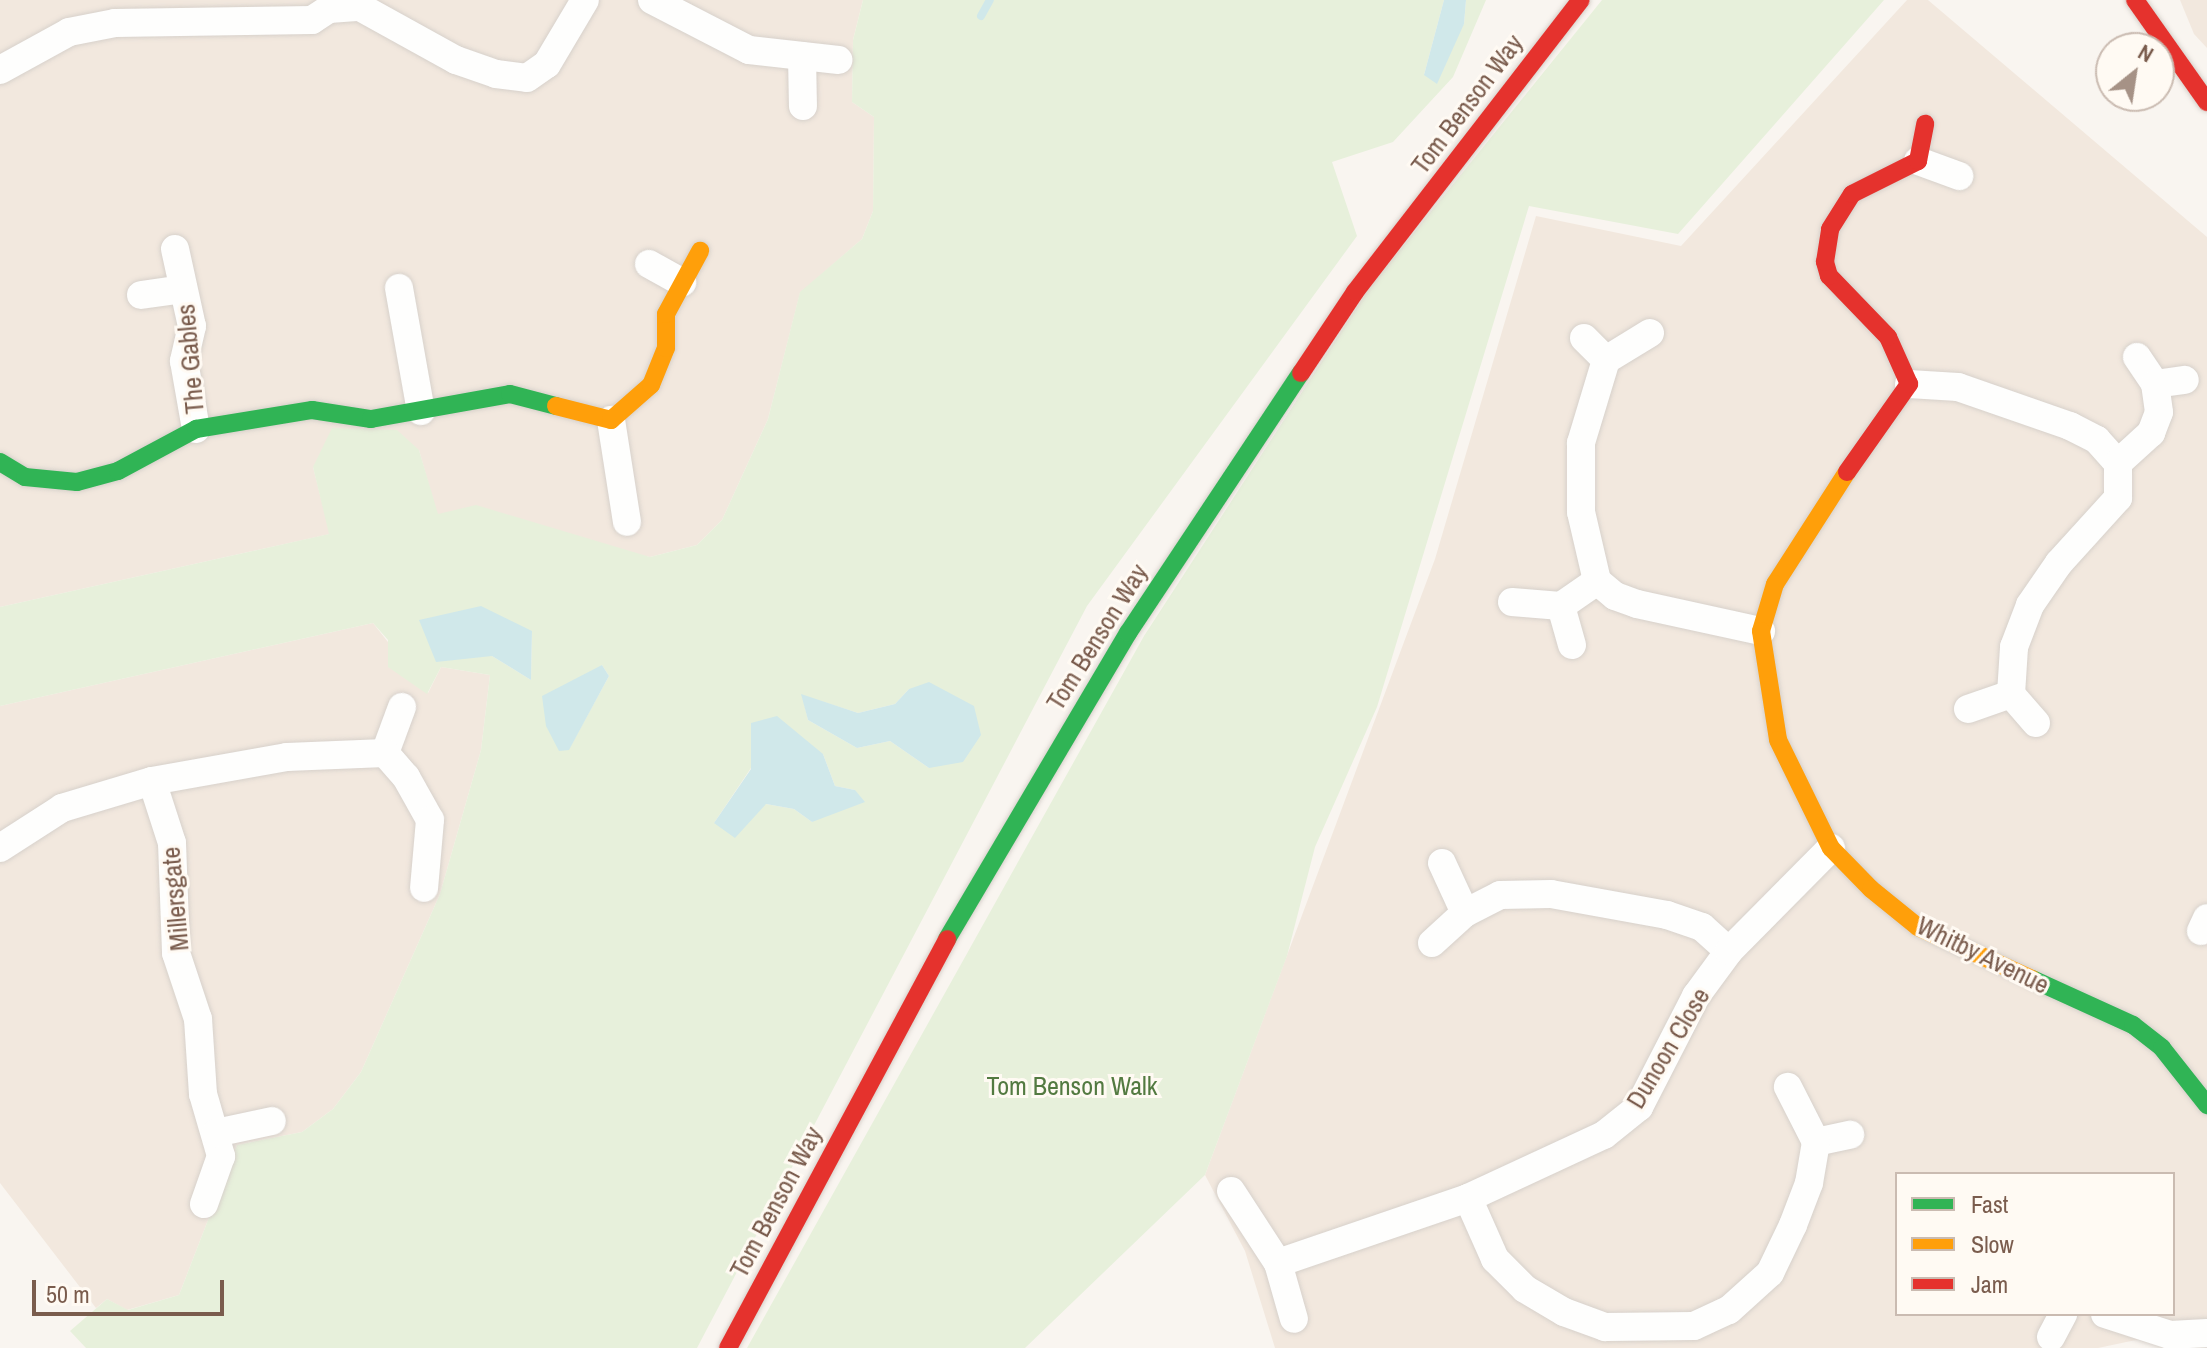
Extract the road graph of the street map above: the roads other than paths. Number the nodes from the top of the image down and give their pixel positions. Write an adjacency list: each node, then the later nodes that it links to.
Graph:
1 (585, 0): 5 (street)
2 (652, 0): 6 (street)
3 (1581, 0): 65 (street, Tom Benson Way)
4 (2135, 0): 9 (street)
5 (346, 4): 8 (street)
6 (802, 56): 7 (street); 10 (street)
7 (838, 60)
8 (0, 70)
9 (2207, 102)
10 (803, 106)
11 (1925, 124): 12 (street)
12 (1918, 161): 13 (street); 26 (street)
13 (1959, 176)
14 (175, 249): 19 (street, The Gables)
15 (700, 251): 17 (street)
16 (649, 264): 17 (street)
17 (682, 282): 29 (street)
18 (399, 288): 28 (street)
19 (183, 289): 20 (street, The Gables); 30 (street, The Gables)
20 (141, 295)
21 (1650, 333): 24 (street)
22 (1584, 338): 24 (street)
23 (2137, 357): 27 (street)
24 (1606, 360): 34 (street)
25 (2185, 380): 27 (street)
26 (1909, 384): 32 (street); 37 (street, Whitby Avenue)
27 (2155, 384): 32 (street)
28 (421, 411): 29 (street, The Gables); 30 (street, The Gables)
29 (611, 420): 33 (street)
30 (196, 429): 31 (street, The Gables)
31 (0, 462)
32 (2118, 463): 39 (street)
33 (627, 522)
34 (1597, 581): 36 (street); 37 (street)
35 (1512, 602): 36 (street)
36 (1561, 606): 38 (street)
37 (1761, 631): 46 (street, Whitby Avenue)
38 (1572, 645)
39 (2011, 694): 41 (street); 42 (street)
40 (402, 707): 43 (street)
41 (1968, 709)
42 (2036, 723)
43 (385, 753): 44 (street); 48 (street)
44 (152, 781): 45 (street); 55 (street, Millersgate)
45 (0, 848)
46 (1831, 848): 51 (street, Dunoon Close); 53 (street, Whitby Avenue)
47 (1442, 863): 49 (street)
48 (424, 888)
49 (1465, 913): 50 (street); 51 (street)
50 (1432, 943)
51 (1729, 951): 59 (street, Dunoon Close)
52 (1788, 1087): 57 (street)
53 (2207, 1105)
54 (272, 1121): 55 (street)
55 (216, 1133): 60 (street, Millersgate)
56 (1850, 1135): 57 (street)
57 (1816, 1142): 59 (street)
58 (1231, 1191): 61 (street)
59 (1468, 1198): 61 (street, Dunoon Close)
60 (204, 1204)
61 (1278, 1263): 63 (street)
62 (2111, 1316): 64 (street)
63 (1294, 1319)
64 (2207, 1333)
65 (728, 1348)

